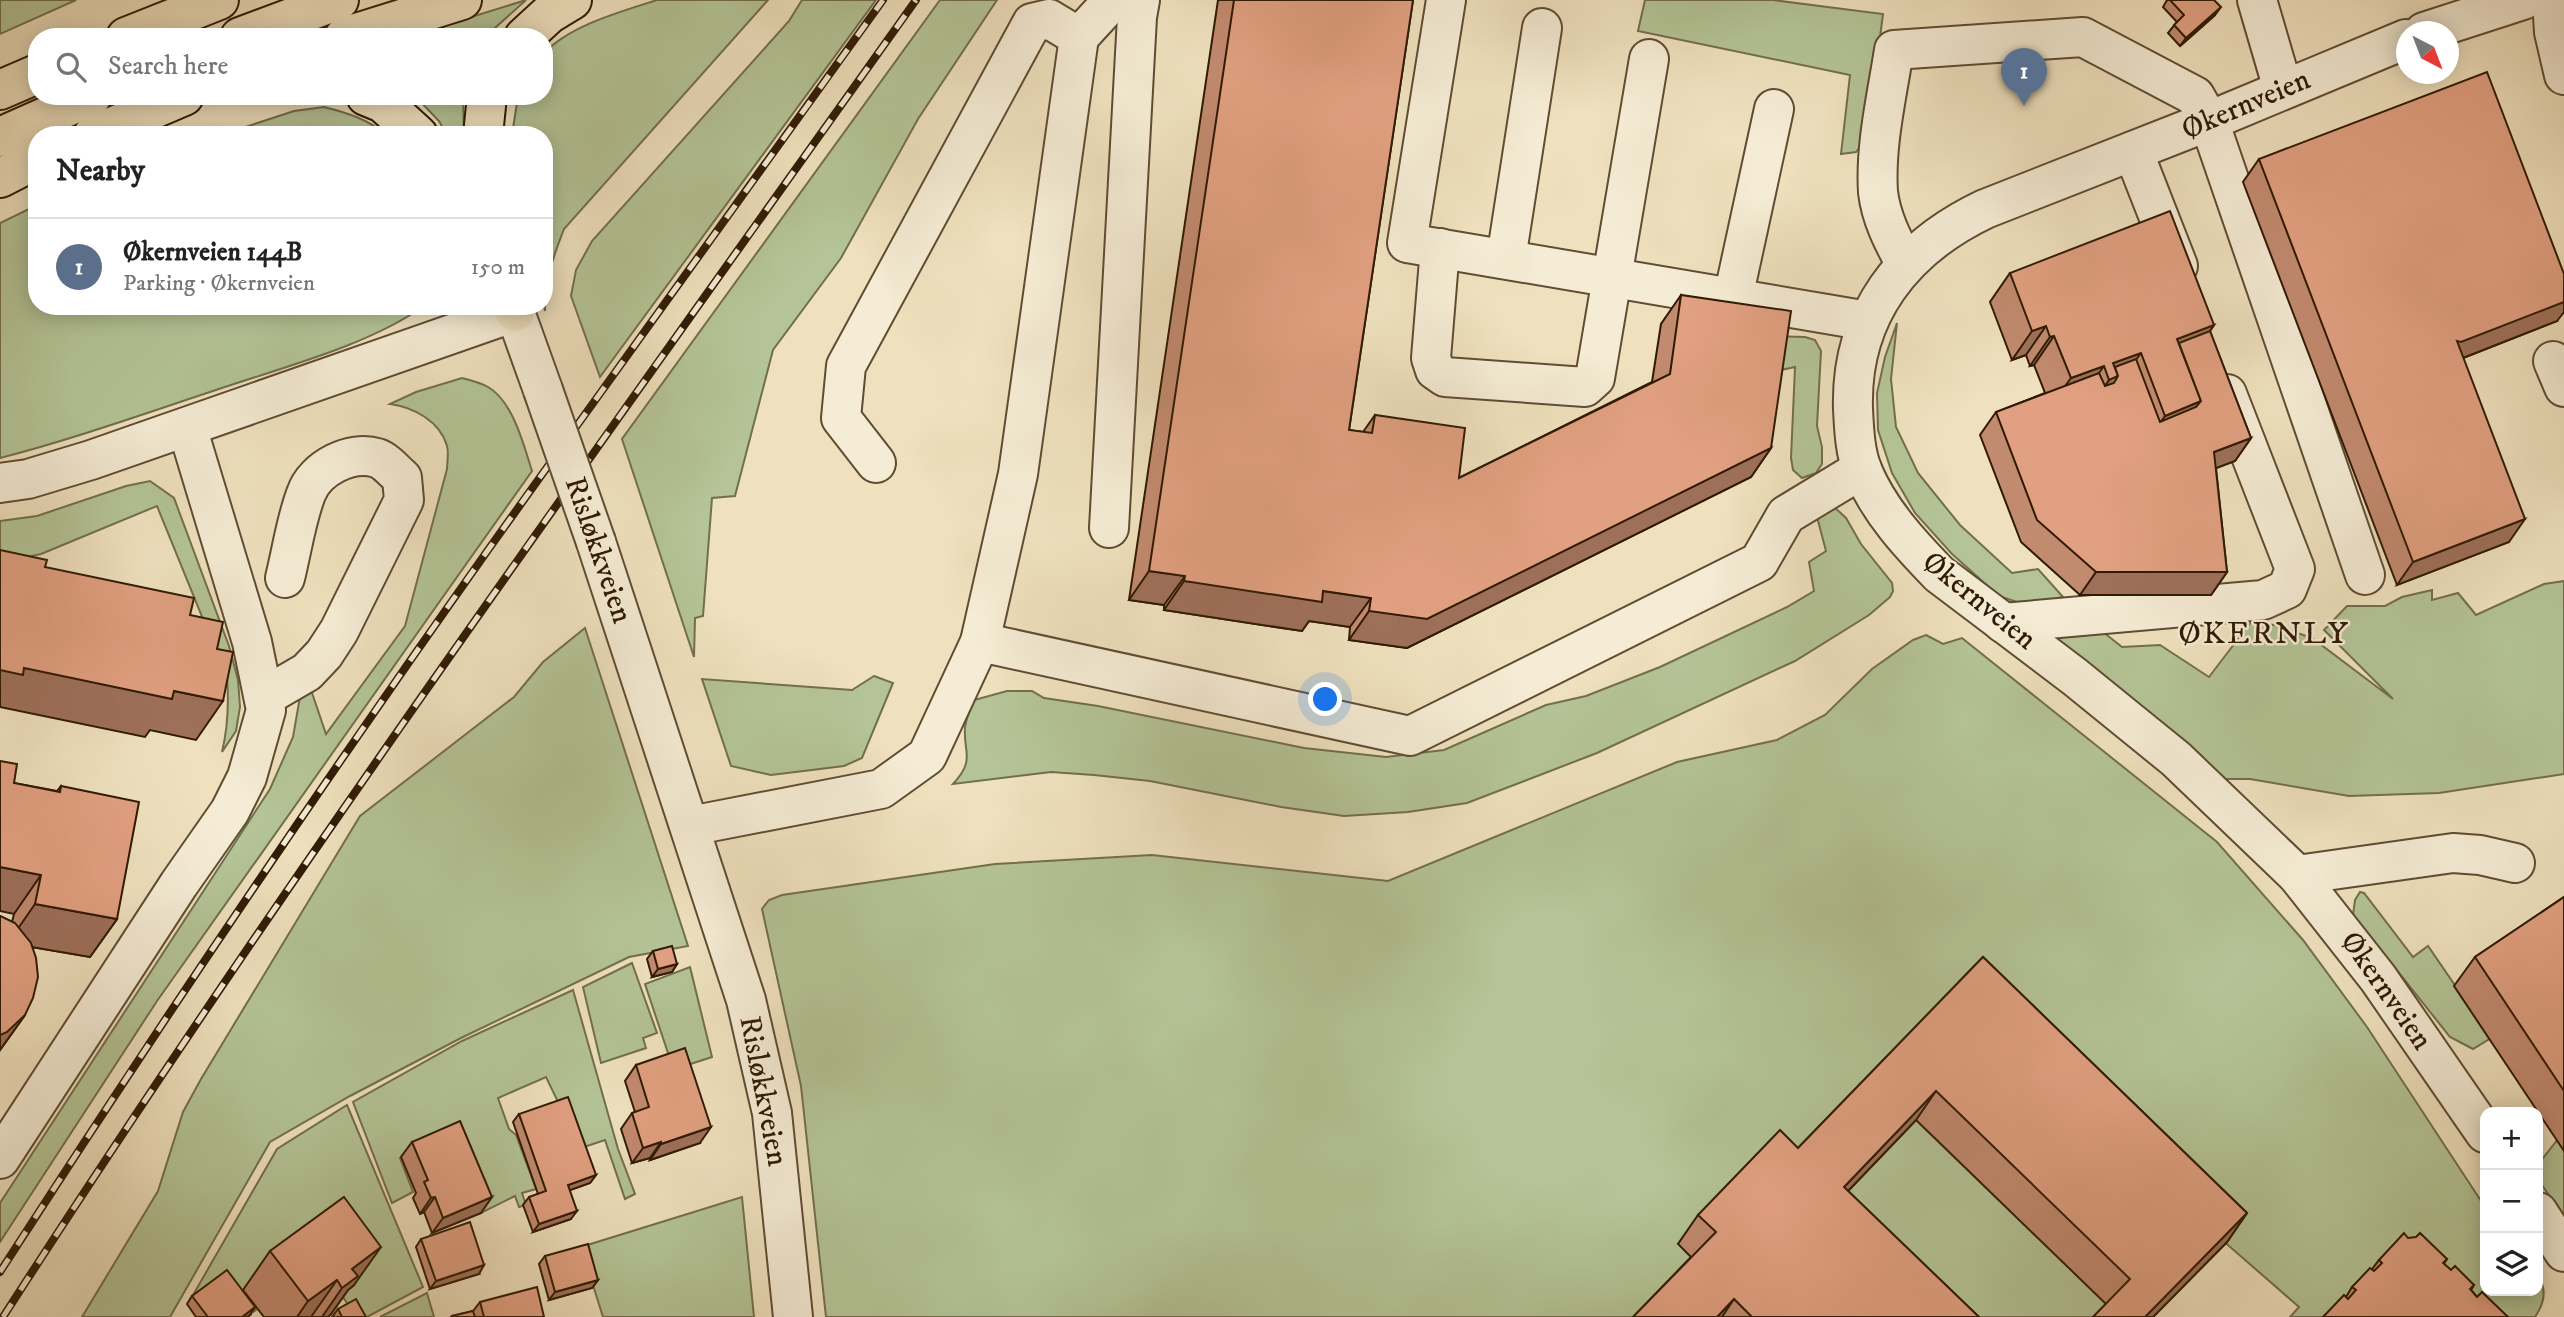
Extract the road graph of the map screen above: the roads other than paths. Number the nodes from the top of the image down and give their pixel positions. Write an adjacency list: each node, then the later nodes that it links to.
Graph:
1 (175, 0): 13 (highway)
2 (219, 0): 14 (highway)
3 (339, 0): 15 (highway)
4 (462, 0): 16 (highway)
5 (572, 0): 17 (highway)
6 (1113, 0): 19 (street)
7 (1140, 0): 53 (street)
8 (1446, 0): 39 (street)
9 (2257, 0): 24 (street)
10 (2524, 0): 12 (street)
11 (2552, 0): 22 (street)
12 (2458, 21)
13 (138, 28)
14 (148, 28)
15 (264, 28)
16 (373, 28)
17 (533, 28)
18 (1542, 28): 40 (street)
19 (1079, 37): 50 (street); 57 (street)
20 (2396, 43): 24 (street, Økernveien)
21 (1649, 59): 42 (street)
22 (2564, 75)
23 (28, 78): 25 (highway)
24 (2283, 89): 31 (street, Økernveien)
25 (0, 90)
26 (72, 105): 35 (highway)
27 (163, 105): 32 (highway)
28 (386, 105): 33 (highway)
29 (486, 105): 34 (highway)
30 (1774, 109): 43 (street)
31 (2209, 121): 36 (street, Økernveien); 41 (street); 54 (street)
32 (114, 126)
33 (410, 126)
34 (484, 126)
35 (0, 137)
36 (2133, 151): 41 (street, Økernveien); 44 (street)
37 (28, 163): 38 (highway)
38 (0, 177)
39 (1440, 248): 40 (street); 42 (street)
40 (1506, 259): 42 (street)
41 (1905, 263): 47 (street, Økernveien)
42 (1614, 278): 43 (street)
43 (1733, 298): 47 (street)
44 (2192, 303)
45 (495, 315): 49 (street, Risløkkveien)
46 (516, 315): 59 (street, Risløkkveien, bridge)
47 (1868, 321): 51 (street, Økernveien)
48 (2217, 366): 56 (street)
49 (187, 427): 52 (street, Risløkkveien); 58 (street)
50 (876, 463)
51 (1862, 469): 56 (street, Økernveien); 57 (street)
52 (0, 483)
53 (1109, 528)
54 (2365, 575)
55 (285, 578): 58 (street)
56 (2003, 623): 61 (street, Økernveien)
57 (980, 642): 59 (street)
58 (264, 697): 63 (street)
59 (690, 825): 66 (street, Risløkkveien)
60 (2515, 863): 61 (street)
61 (2297, 875): 62 (street, Økernveien)
62 (2480, 1126)
63 (0, 1159)
64 (2543, 1220): 65 (street)
65 (2564, 1252)
66 (793, 1317)

